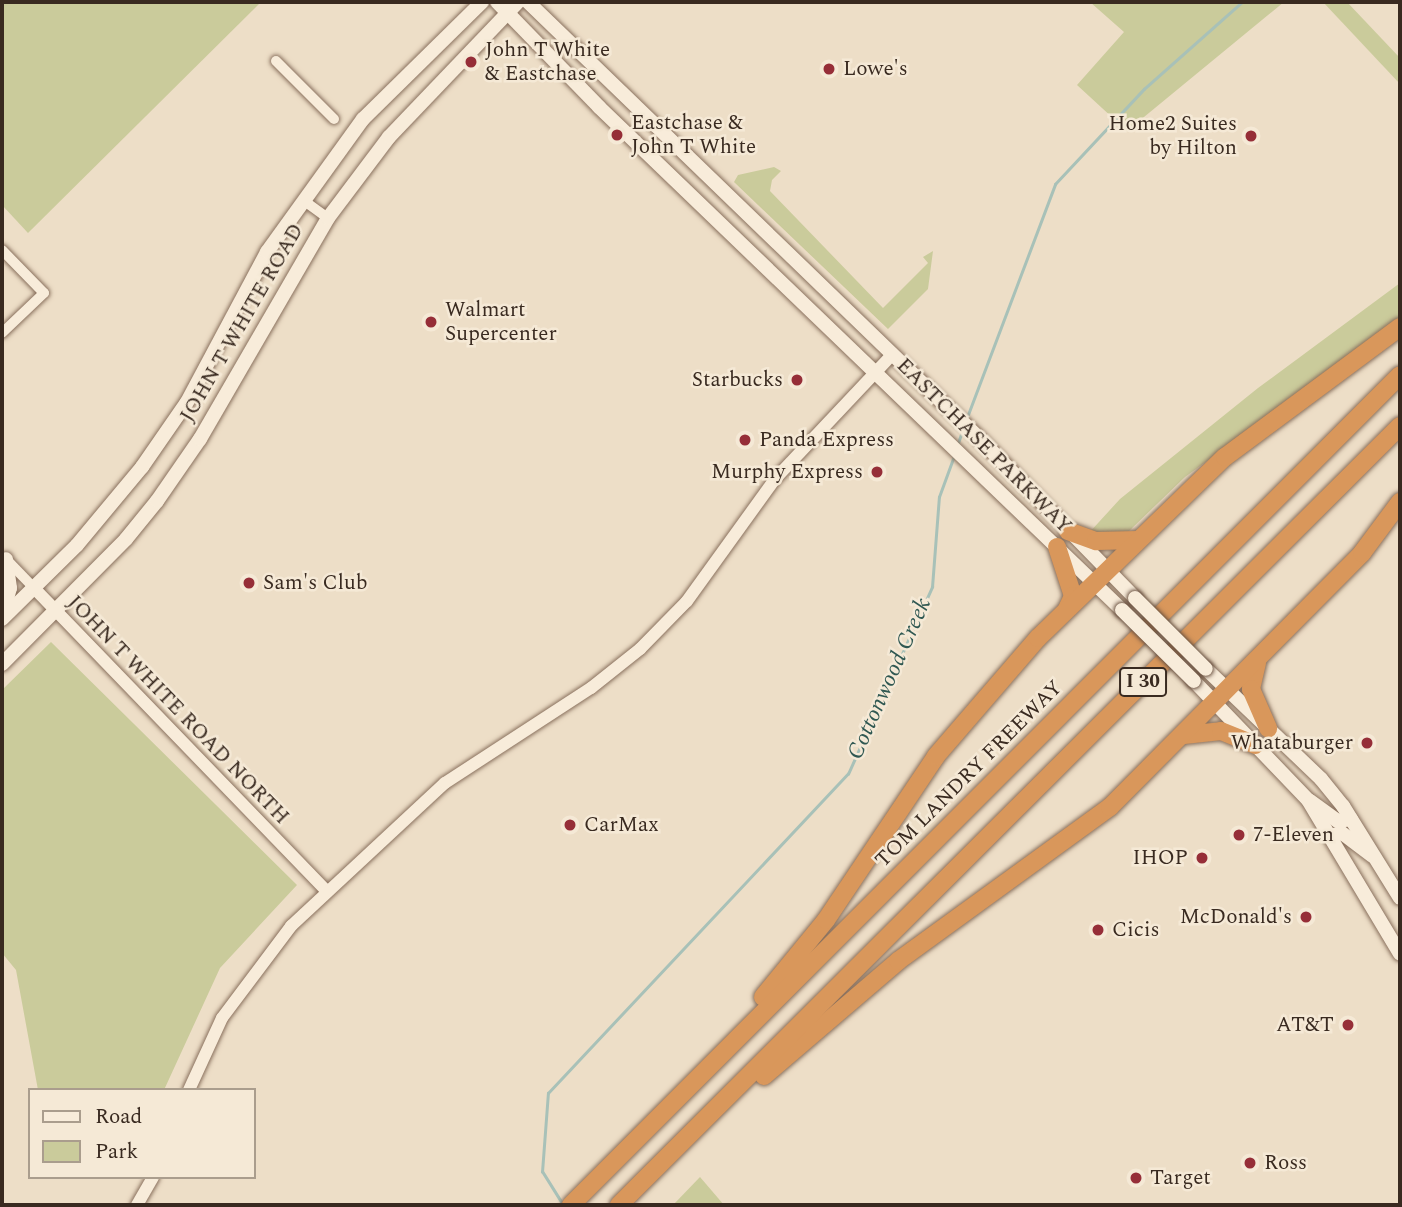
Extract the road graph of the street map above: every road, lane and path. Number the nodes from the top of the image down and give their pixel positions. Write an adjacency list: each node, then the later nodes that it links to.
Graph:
1 (482, 2): 7 (main road, JOHN T WHITE ROAD)
2 (528, 2): 6 (main road, EASTCHASE PARKWAY)
3 (507, 5): 8 (main road, EASTCHASE PARKWAY); 9 (main road, JOHN T WHITE ROAD)
4 (276, 61): 5 (street)
5 (334, 119)
6 (713, 184): 8 (main road); 13 (main road, EASTCHASE PARKWAY)
7 (303, 200): 9 (street); 23 (main road, JOHN T WHITE ROAD)
8 (696, 201): 14 (main road, EASTCHASE PARKWAY)
9 (328, 218): 25 (main road, JOHN T WHITE ROAD)
10 (2, 250): 12 (street)
11 (1400, 327): 19 (highway)
12 (2, 333)
13 (892, 355): 14 (street); 18 (main road, EASTCHASE PARKWAY)
14 (877, 371): 20 (main road, EASTCHASE PARKWAY); 37 (street)
15 (1400, 375): 40 (highway, TOM LANDRY FREEWAY / I 30)
16 (1400, 426): 43 (highway, I 30)
17 (1400, 502): 27 (highway)
18 (1068, 531): 19 (highway); 22 (main road, EASTCHASE PARKWAY)
19 (1138, 540): 22 (highway)
20 (1057, 548): 22 (main road, EASTCHASE PARKWAY); 24 (highway)
21 (4, 557): 23 (street, JOHN T WHITE ROAD NORTH); 26 (main road)
22 (1101, 576): 24 (highway); 29 (main road, EASTCHASE PARKWAY, bridge); 29 (main road, EASTCHASE PARKWAY, bridge)
23 (34, 588): 25 (street, JOHN T WHITE ROAD NORTH); 26 (main road, JOHN T WHITE ROAD)
24 (1067, 609): 40 (highway)
25 (56, 611): 28 (main road, JOHN T WHITE ROAD); 37 (street, JOHN T WHITE ROAD NORTH)
26 (2, 618)
27 (1256, 663): 29 (highway); 30 (highway)
28 (2, 664)
29 (1221, 698): 30 (main road, EASTCHASE PARKWAY); 31 (highway); 32 (main road, EASTCHASE PARKWAY)
30 (1268, 728): 34 (main road, EASTCHASE PARKWAY)
31 (1184, 735): 32 (highway); 43 (highway)
32 (1255, 745): 33 (main road, EASTCHASE PARKWAY)
33 (1308, 800): 34 (main road); 35 (main road, EASTCHASE PARKWAY)
34 (1351, 819): 36 (main road, EASTCHASE PARKWAY)
35 (1329, 836): 36 (main road); 39 (main road, EASTCHASE PARKWAY)
36 (1376, 858): 38 (main road, EASTCHASE PARKWAY)
37 (327, 891): 41 (street)
38 (1400, 898)
39 (1400, 954)
40 (702, 1071): 45 (highway, TOM LANDRY FREEWAY / I 30)
41 (190, 1088)
42 (152, 1179): 44 (street)
43 (622, 1203)
44 (137, 1205)
45 (571, 1205)

